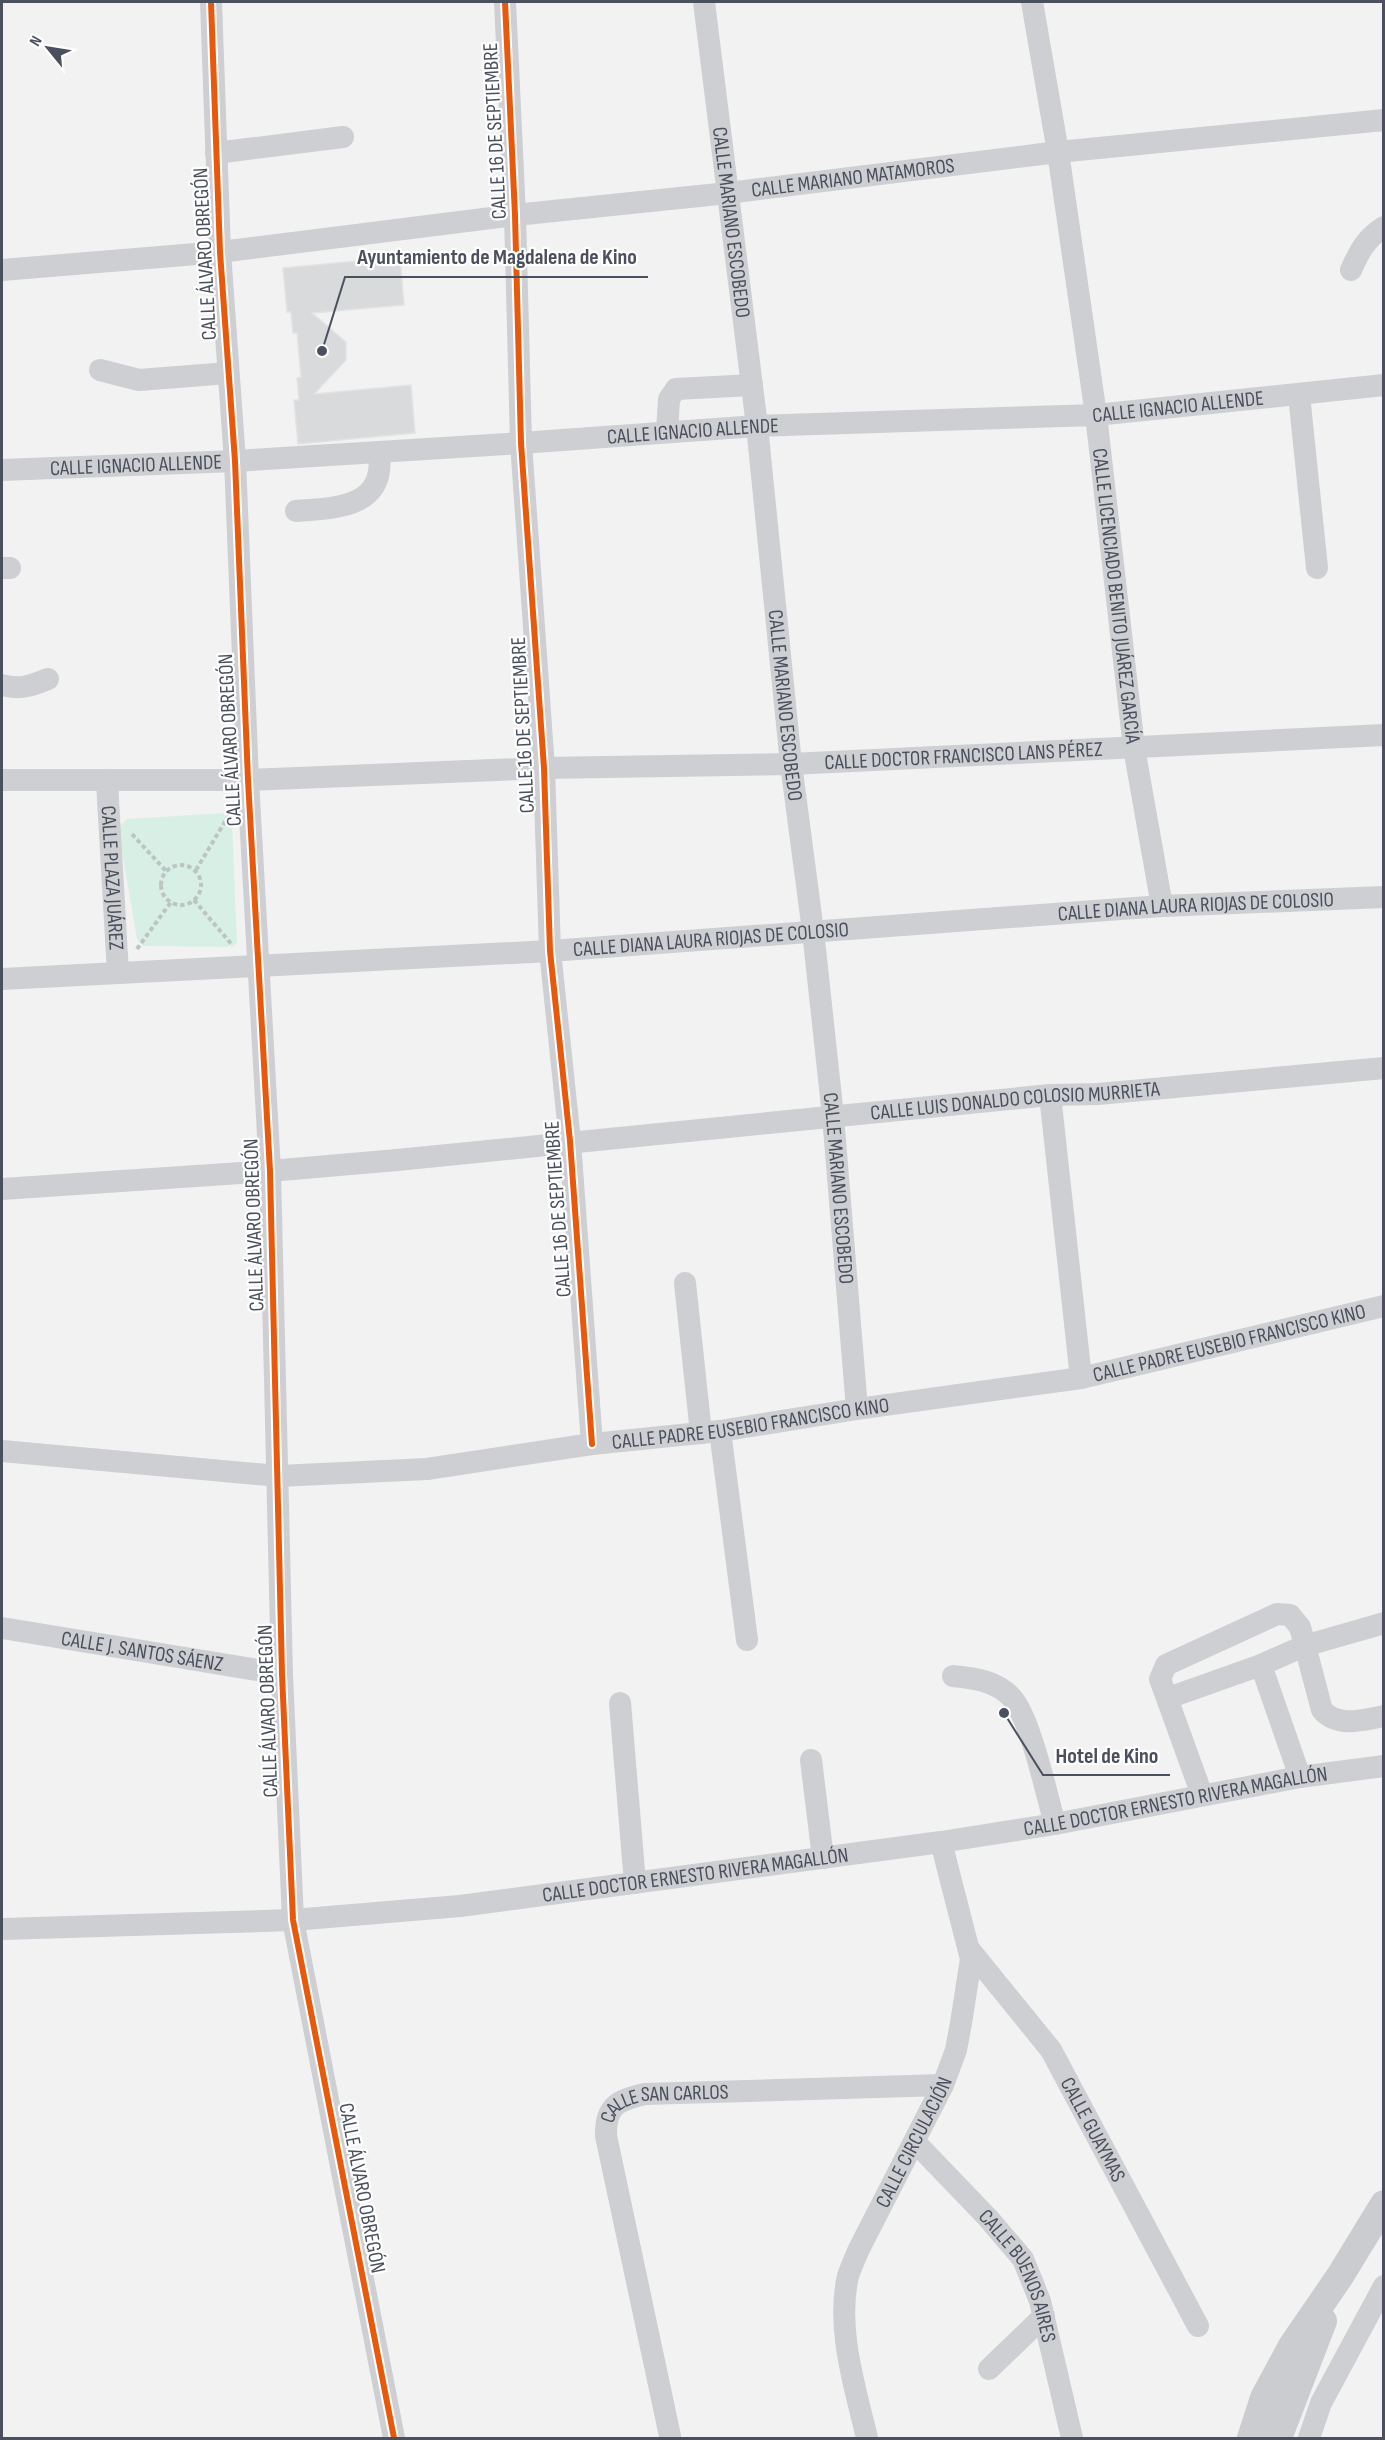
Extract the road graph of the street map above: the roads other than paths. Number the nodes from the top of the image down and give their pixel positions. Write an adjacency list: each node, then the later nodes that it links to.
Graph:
1 (211, 2): 8 (street, CALLE ÁLVARO OBREGÓN)
2 (505, 2): 10 (street, CALLE 16 DE SEPTIEMBRE)
3 (704, 2): 9 (street, CALLE MARIANO ESCOBEDO)
4 (1032, 2): 7 (street, CALLE LICENCIADO BENITO JUÁREZ GARCÍA)
5 (1383, 120): 7 (street, CALLE MARIANO MATAMOROS)
6 (344, 137): 8 (street)
7 (1058, 152): 9 (street, CALLE MARIANO MATAMOROS); 20 (street, CALLE LICENCIADO BENITO JUÁREZ GARCÍA)
8 (216, 153): 12 (street, CALLE ÁLVARO OBREGÓN)
9 (728, 193): 10 (street, CALLE MARIANO MATAMOROS); 17 (street, CALLE MARIANO ESCOBEDO)
10 (515, 215): 12 (street, CALLE MARIANO MATAMOROS); 23 (street, CALLE 16 DE SEPTIEMBRE)
11 (1383, 227): 14 (street)
12 (220, 252): 13 (street, CALLE MARIANO MATAMOROS); 16 (street, CALLE ÁLVARO OBREGÓN)
13 (2, 270)
14 (1351, 270)
15 (100, 370): 16 (street)
16 (228, 373): 25 (street, CALLE ÁLVARO OBREGÓN)
17 (752, 385): 21 (street, CALLE MARIANO ESCOBEDO); 22 (street)
18 (1383, 385): 19 (street, CALLE IGNACIO ALLENDE)
19 (1299, 394): 20 (street, CALLE IGNACIO ALLENDE); 28 (street)
20 (1096, 415): 21 (street, CALLE IGNACIO ALLENDE); 32 (street, CALLE LICENCIADO BENITO JUÁREZ GARCÍA)
21 (757, 426): 22 (street, CALLE IGNACIO ALLENDE); 33 (street, CALLE MARIANO ESCOBEDO)
22 (667, 432): 23 (street, CALLE IGNACIO ALLENDE)
23 (521, 443): 24 (street, CALLE IGNACIO ALLENDE); 34 (street, CALLE 16 DE SEPTIEMBRE)
24 (379, 452): 25 (street, CALLE IGNACIO ALLENDE); 27 (street)
25 (235, 461): 26 (street, CALLE IGNACIO ALLENDE); 36 (street, CALLE ÁLVARO OBREGÓN)
26 (2, 470)
27 (296, 511)
28 (1317, 568)
29 (48, 679): 30 (street)
30 (2, 685)
31 (1383, 735): 32 (street, CALLE DOCTOR FRANCISCO LANS PÉREZ)
32 (1134, 748): 33 (street, CALLE DOCTOR FRANCISCO LANS PÉREZ); 39 (street, CALLE LICENCIADO BENITO JUÁREZ GARCÍA)
33 (791, 764): 34 (street, CALLE DOCTOR FRANCISCO LANS PÉREZ); 40 (street, CALLE MARIANO ESCOBEDO)
34 (544, 768): 36 (street, CALLE DOCTOR FRANCISCO LANS PÉREZ); 41 (street, CALLE 16 DE SEPTIEMBRE)
35 (2, 780): 37 (street, CALLE DOCTOR FRANCISCO LANS PÉREZ)
36 (248, 780): 37 (street, CALLE DOCTOR FRANCISCO LANS PÉREZ); 42 (street, CALLE ÁLVARO OBREGÓN)
37 (107, 782): 43 (street, CALLE PLAZA JUÁREZ)
38 (1383, 897): 39 (street, CALLE DIANA LAURA RIOJAS DE COLOSIO)
39 (1162, 906): 40 (street, CALLE DIANA LAURA RIOJAS DE COLOSIO)
40 (813, 931): 41 (street, CALLE DIANA LAURA RIOJAS DE COLOSIO); 47 (street, CALLE MARIANO ESCOBEDO)
41 (550, 951): 42 (street, CALLE DIANA LAURA RIOJAS DE COLOSIO); 48 (street, CALLE 16 DE SEPTIEMBRE)
42 (257, 965): 43 (street, CALLE DIANA LAURA RIOJAS DE COLOSIO); 49 (street, CALLE ÁLVARO OBREGÓN)
43 (118, 973): 44 (street, CALLE DIANA LAURA RIOJAS DE COLOSIO)
44 (2, 979)
45 (1383, 1068): 46 (street, CALLE LUIS DONALDO COLOSIO MURRIETA)
46 (1050, 1095): 47 (street, CALLE LUIS DONALDO COLOSIO MURRIETA); 53 (street)
47 (833, 1116): 48 (street, CALLE LUIS DONALDO COLOSIO MURRIETA); 54 (street, CALLE MARIANO ESCOBEDO)
48 (570, 1141): 49 (street, CALLE LUIS DONALDO COLOSIO MURRIETA); 56 (street, CALLE 16 DE SEPTIEMBRE)
49 (270, 1171): 50 (street, CALLE LUIS DONALDO COLOSIO MURRIETA); 58 (street, CALLE ÁLVARO OBREGÓN)
50 (2, 1189)
51 (685, 1283): 55 (street)
52 (1383, 1306): 53 (street, CALLE PADRE EUSEBIO FRANCISCO KINO)
53 (1081, 1378): 54 (street, CALLE PADRE EUSEBIO FRANCISCO KINO)
54 (857, 1409): 55 (street, CALLE PADRE EUSEBIO FRANCISCO KINO)
55 (711, 1432): 56 (street, CALLE PADRE EUSEBIO FRANCISCO KINO); 61 (street)
56 (592, 1444): 58 (street, CALLE PADRE EUSEBIO FRANCISCO KINO)
57 (2, 1451): 58 (street, CALLE PADRE EUSEBIO FRANCISCO KINO)
58 (279, 1476): 64 (street, CALLE ÁLVARO OBREGÓN)
59 (1383, 1623): 62 (street)
60 (2, 1628): 64 (street, CALLE J. SANTOS SÁENZ)
61 (747, 1640)
62 (1304, 1646): 63 (street); 66 (street); 68 (street)
63 (1261, 1665): 66 (street); 71 (street)
64 (282, 1674): 77 (street, CALLE ÁLVARO OBREGÓN)
65 (953, 1676): 73 (street)
66 (1168, 1698): 72 (street)
67 (620, 1703): 76 (street)
68 (1383, 1716)
69 (811, 1760): 75 (street)
70 (1383, 1766): 71 (street, CALLE DOCTOR ERNESTO RIVERA MAGALLÓN)
71 (1300, 1777): 72 (street, CALLE DOCTOR ERNESTO RIVERA MAGALLÓN)
72 (1202, 1795): 73 (street, CALLE DOCTOR ERNESTO RIVERA MAGALLÓN)
73 (1055, 1824): 74 (street, CALLE DOCTOR ERNESTO RIVERA MAGALLÓN)
74 (941, 1842): 75 (street, CALLE DOCTOR ERNESTO RIVERA MAGALLÓN); 79 (street, CALLE CIRCULACIÓN)
75 (823, 1858): 76 (street, CALLE DOCTOR ERNESTO RIVERA MAGALLÓN)
76 (634, 1883): 77 (street, CALLE DOCTOR ERNESTO RIVERA MAGALLÓN)
77 (293, 1920): 78 (street, CALLE DOCTOR ERNESTO RIVERA MAGALLÓN); 91 (street, CALLE ÁLVARO OBREGÓN)
78 (2, 1929)
79 (969, 1949): 80 (street, CALLE CIRCULACIÓN); 86 (street, CALLE GUAYMAS)
80 (943, 2085): 81 (street, CALLE CIRCULACIÓN); 90 (street, CALLE SAN CARLOS)
81 (915, 2142): 85 (street, CALLE BUENOS AIRES); 92 (street, CALLE CIRCULACIÓN)
82 (1382, 2210): 83 (main road)
83 (1340, 2277): 88 (main road); 94 (main road)
84 (1383, 2286): 89 (street)
85 (1044, 2316): 87 (street); 93 (street, CALLE BUENOS AIRES)
86 (1198, 2326)
87 (989, 2369)
88 (1293, 2398): 89 (street); 95 (main road)
89 (1321, 2403): 96 (street)
90 (670, 2438)
91 (393, 2439)
92 (867, 2439)
93 (1072, 2439)
94 (1251, 2439)
95 (1278, 2439)
96 (1309, 2439)

